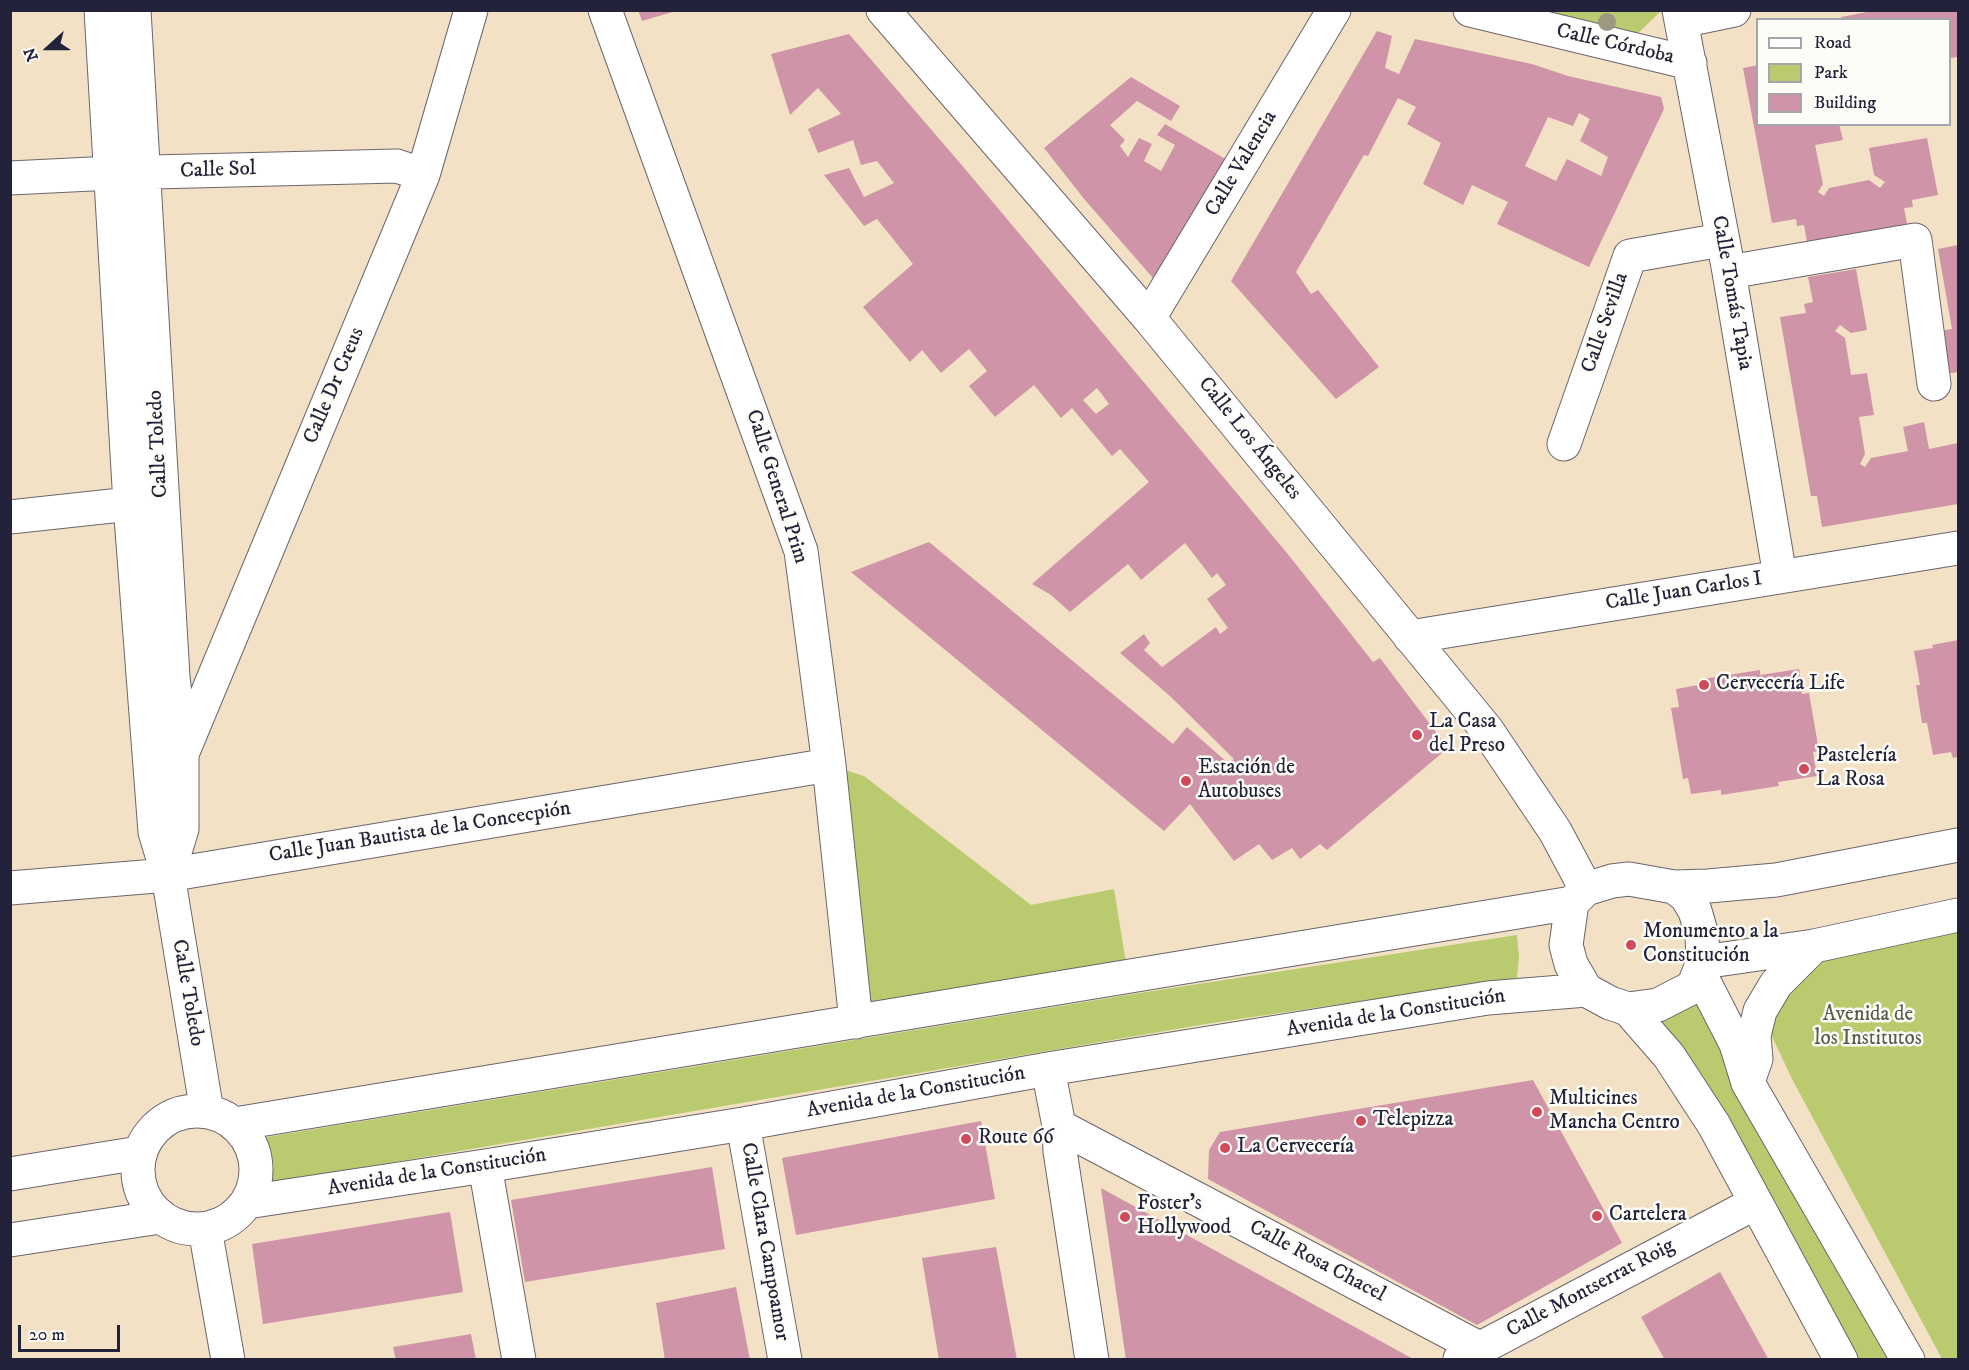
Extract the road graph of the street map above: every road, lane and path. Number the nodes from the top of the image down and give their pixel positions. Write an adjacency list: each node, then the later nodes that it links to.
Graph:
1 (101, 10): 11 (street, Calle Toledo)
2 (134, 10): 12 (street, Calle Toledo)
3 (471, 10): 13 (street, Calle Dr Creus)
4 (605, 10): 26 (street, Calle General Prim)
5 (883, 10): 17 (street, Calle Los Ángeles)
6 (1334, 10): 17 (street, Calle Valencia)
7 (1470, 10): 10 (street, Calle Córdoba)
8 (1734, 10): 9 (street)
9 (1680, 16): 10 (street, Calle Tomás Tapia)
10 (1690, 63): 15 (street, Calle Tomás Tapia)
11 (112, 173): 12 (street, Calle Sol); 14 (street, Calle Sol); 20 (street, Calle Toledo)
12 (144, 173): 13 (street, Calle Sol); 25 (street, Calle Toledo)
13 (423, 175): 25 (street, Calle Dr Creus)
14 (10, 178)
15 (1721, 240): 16 (street, Calle Tomás Tapia); 19 (street, Calle Sevilla)
16 (1729, 272): 18 (street); 23 (street, Calle Tomás Tapia)
17 (1149, 318): 24 (street, Calle Los Ángeles)
18 (1934, 384)
19 (1564, 444)
20 (130, 504): 21 (street); 28 (street, Calle Toledo)
21 (10, 517)
22 (1959, 548): 23 (street, Calle Juan Carlos I)
23 (1780, 576): 24 (street, Calle Juan Carlos I)
24 (1410, 637): 31 (street, Calle Los Ángeles)
25 (182, 756): 28 (street, Calle Toledo)
26 (829, 765): 28 (street, Calle Juan Bautista de la Concecpión); 37 (street, Calle General Prim)
27 (1959, 845): 29 (street)
28 (168, 875): 30 (street, Calle Juan Bautista de la Concecpión); 40 (street, Calle Toledo)
29 (1674, 887): 31 (street); 34 (street)
30 (10, 888)
31 (1579, 896): 35 (street); 37 (street)
32 (1959, 915): 33 (street)
33 (1814, 946): 34 (street); 39 (street)
34 (1701, 967): 36 (street); 39 (street)
35 (1586, 990): 36 (street); 38 (street, Avenida de la Constitución)
36 (1628, 1010): 47 (street)
37 (856, 1022): 40 (street)
38 (1048, 1070): 41 (street, Avenida de la Constitución); 42 (street)
39 (1748, 1083): 57 (street)
40 (221, 1118): 43 (street); 46 (street)
41 (743, 1124): 44 (street, Avenida de la Constitución); 54 (street, Calle Clara Campoamor)
42 (1059, 1126): 51 (street, Calle Rosa Chacel); 55 (street)
43 (139, 1153): 45 (street); 48 (street)
44 (485, 1166): 46 (street, Avenida de la Constitución); 53 (street)
45 (10, 1174)
46 (247, 1202): 49 (street)
47 (1755, 1203): 51 (street, Calle Montserrat Roig); 56 (street)
48 (160, 1217): 49 (street); 50 (street)
49 (205, 1229): 52 (street)
50 (10, 1240)
51 (1469, 1354)
52 (228, 1359)
53 (519, 1359)
54 (785, 1359)
55 (1092, 1359)
56 (1841, 1359)
57 (1908, 1359)

